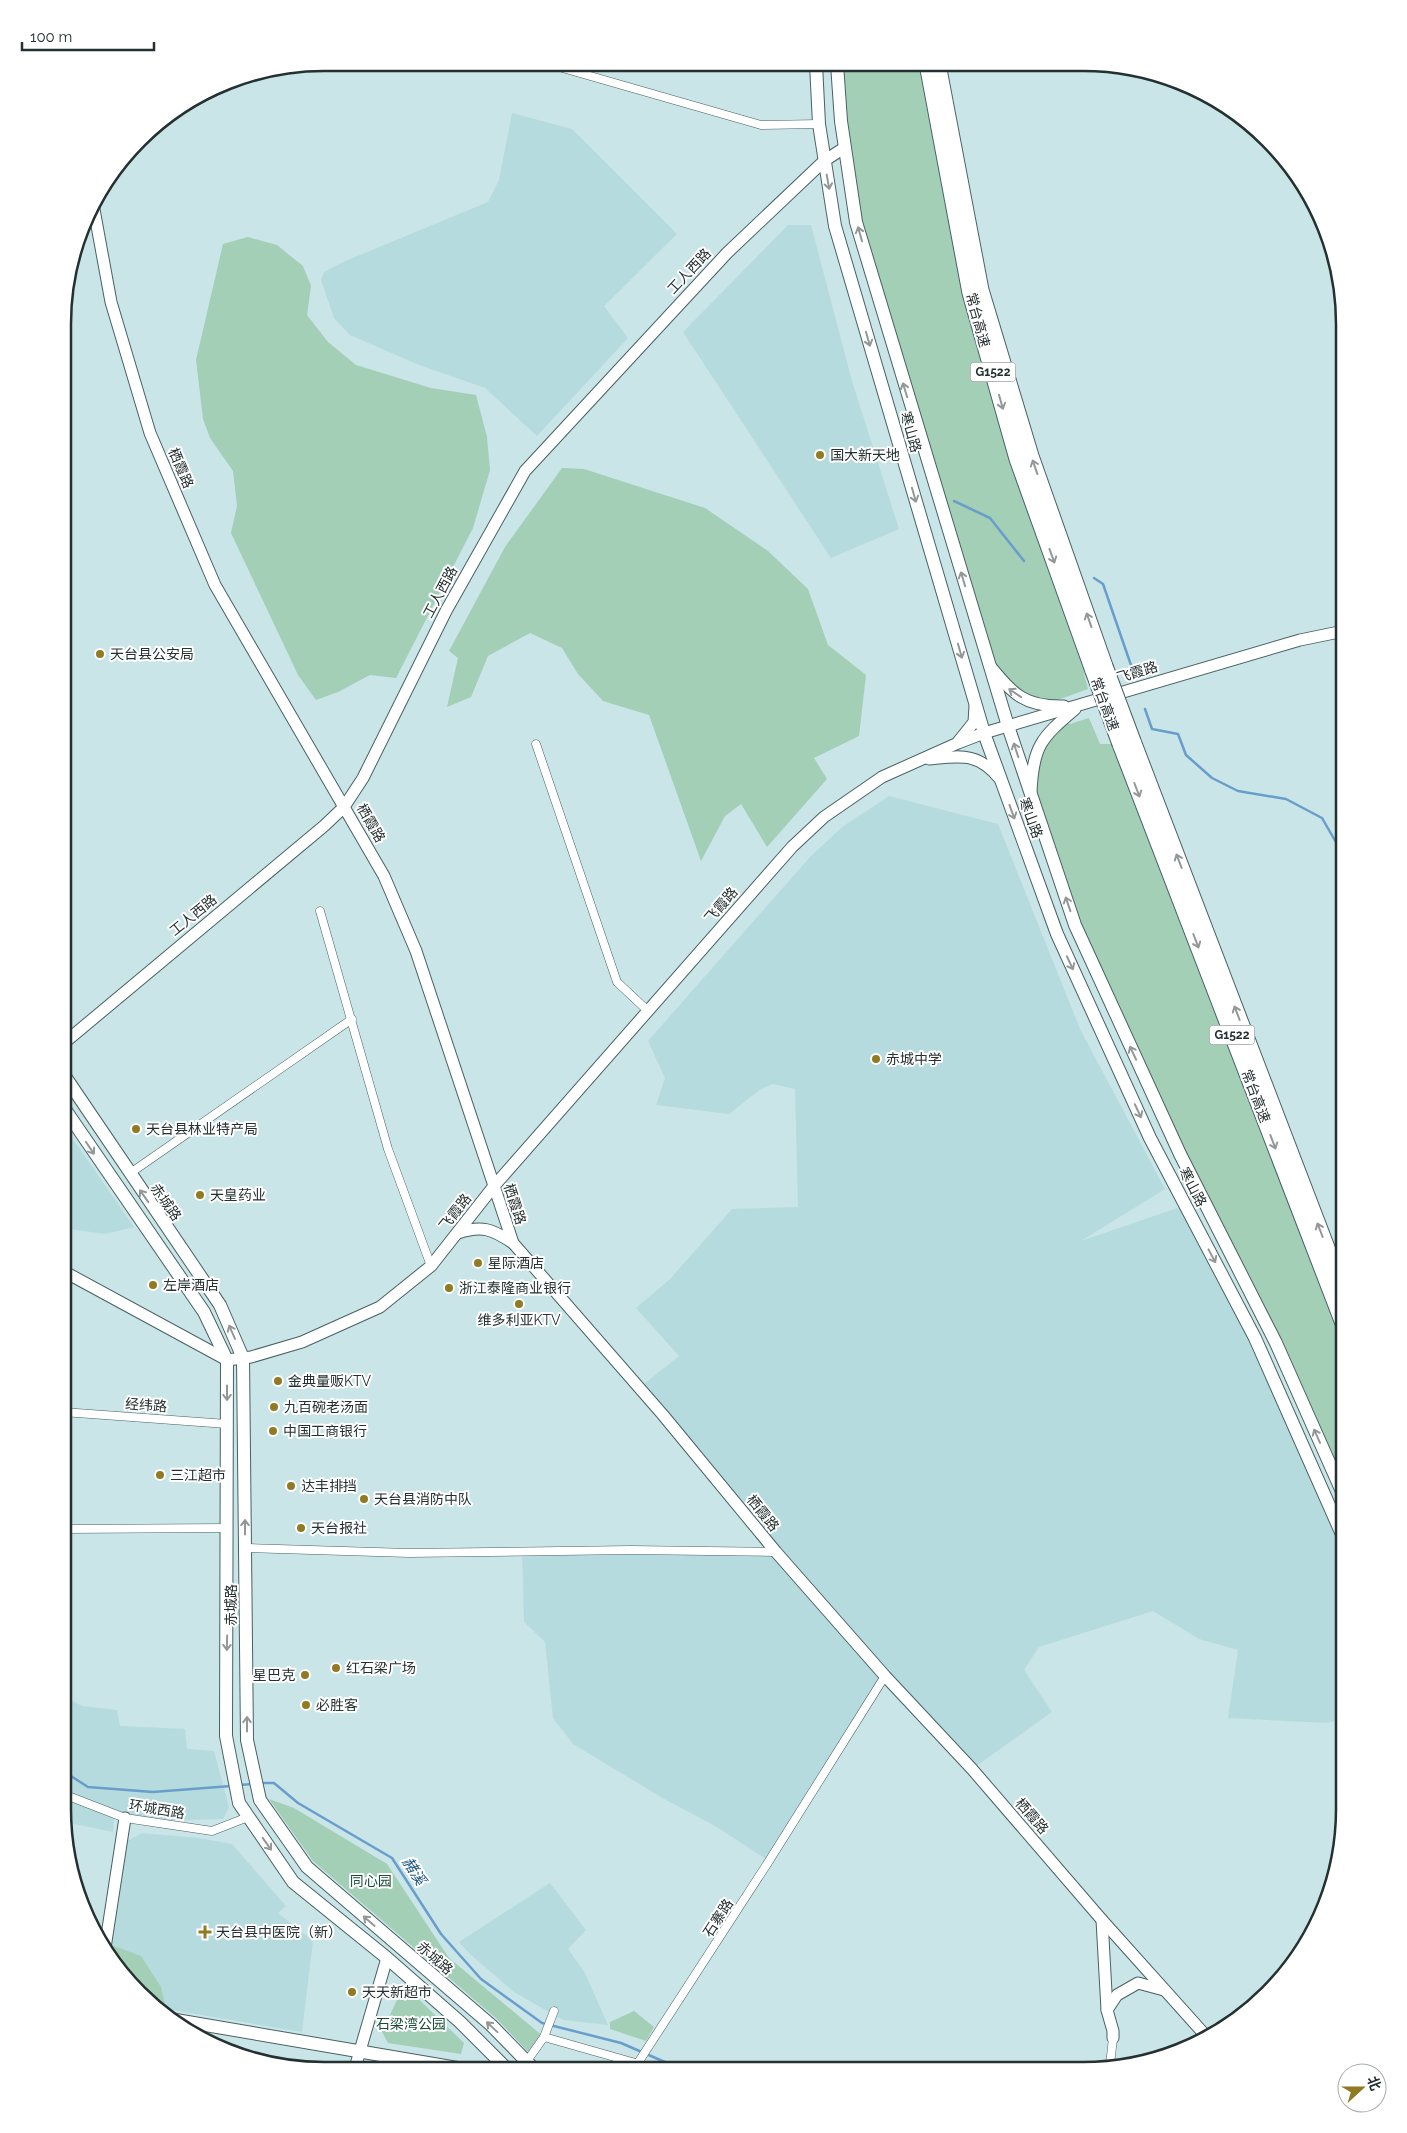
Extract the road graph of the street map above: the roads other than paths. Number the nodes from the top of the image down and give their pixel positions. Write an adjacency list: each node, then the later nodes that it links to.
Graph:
1 (573, 71): 6 (street)
2 (816, 71): 6 (main road, 寒山路)
3 (838, 71): 7 (main road, 寒山路)
4 (928, 71): 12 (highway, 常台高速 / G1522, one-way to 12)
5 (939, 71): 12 (highway, 常台高速 / G1522, one-way to 5)
6 (819, 124): 8 (main road, 寒山路)
7 (844, 148): 8 (main road, 工人西路); 11 (main road, 寒山路, one-way to 7)
8 (824, 161): 13 (main road, 寒山路, one-way to 13); 23 (main road, 工人西路)
9 (95, 216): 23 (main road, 栖霞路)
10 (1336, 633): 14 (main road, 飞霞路)
11 (989, 664): 14 (main road, one-way to 11); 15 (main road, 寒山路)
12 (1099, 669): 17 (highway, 常台高速 / G1522, bridge)
13 (976, 705): 16 (main road, 寒山路); 18 (main road)
14 (1078, 706): 15 (main road, 飞霞路); 22 (main road)
15 (1008, 726): 16 (main road, 飞霞路); 22 (main road, 寒山路, one-way to 15)
16 (984, 733): 18 (main road, 飞霞路); 21 (main road, 寒山路)
17 (1126, 742): 37 (highway, 常台高速 / G1522, one-way to 17); 39 (highway, 常台高速 / G1522, one-way to 39)
18 (958, 743): 20 (main road, 飞霞路)
19 (536, 744): 25 (street)
20 (918, 761): 21 (main road); 25 (main road, 飞霞路)
21 (1001, 781): 45 (main road, 寒山路, one-way to 45)
22 (1031, 796): 44 (main road, 寒山路, one-way to 22)
23 (344, 806): 27 (main road, 工人西路); 31 (main road, 栖霞路)
24 (320, 911): 26 (street)
25 (648, 1011): 31 (main road, 飞霞路)
26 (352, 1019): 30 (street); 36 (street)
27 (71, 1037)
28 (71, 1086): 30 (main road, 赤城路)
29 (71, 1118): 33 (main road, 赤城路, one-way to 33)
30 (129, 1174): 32 (main road, 赤城路, one-way to 30)
31 (494, 1186): 34 (main road, 飞霞路); 35 (main road, 栖霞路)
32 (162, 1222): 33 (main road); 40 (main road, 赤城路, one-way to 32)
33 (147, 1232): 41 (main road, 赤城路)
34 (458, 1233): 35 (main road); 36 (main road, 飞霞路)
35 (512, 1243): 49 (main road, 栖霞路)
36 (431, 1266): 40 (main road, 飞霞路)
37 (1336, 1272)
38 (71, 1275): 41 (main road)
39 (1336, 1305)
40 (243, 1358): 41 (main road, 飞霞路); 48 (main road, 赤城路, one-way to 40)
41 (227, 1360): 43 (main road, 赤城路, one-way to 43)
42 (71, 1413): 43 (street, 经纬路)
43 (227, 1424): 46 (main road, 赤城路)
44 (1336, 1478)
45 (1336, 1521)
46 (228, 1528): 47 (street); 50 (main road, 赤城路)
47 (71, 1529)
48 (245, 1548): 49 (street); 51 (main road, 赤城路)
49 (776, 1552): 52 (main road, 栖霞路)
50 (227, 1611): 51 (main road); 54 (main road, 赤城路, one-way to 54)
51 (246, 1611): 71 (main road, 赤城路, one-way to 51)
52 (885, 1676): 56 (main road, 栖霞路); 74 (street, 石寨路)
53 (71, 1798): 55 (street, 环城西路)
54 (248, 1817): 55 (street, 环城西路); 58 (main road, 赤城路, one-way to 58)
55 (125, 1818): 57 (main road)
56 (1102, 1920): 59 (main road, 栖霞路); 60 (main road)
57 (107, 1938)
58 (387, 1958): 66 (main road); 70 (main road, 赤城路)
59 (1164, 1990): 60 (main road); 63 (main road, 栖霞路)
60 (1107, 2010): 65 (main road)
61 (554, 2011): 64 (street)
62 (191, 2023): 66 (main road)
63 (1202, 2032)
64 (544, 2037): 72 (street); 73 (street, 石寨路)
65 (1113, 2038): 67 (street)
66 (360, 2051): 68 (main road); 69 (main road)
67 (1111, 2060)
68 (357, 2062)
69 (423, 2062)
70 (500, 2062)
71 (522, 2062)
72 (528, 2062)
73 (622, 2062)
74 (640, 2062)

